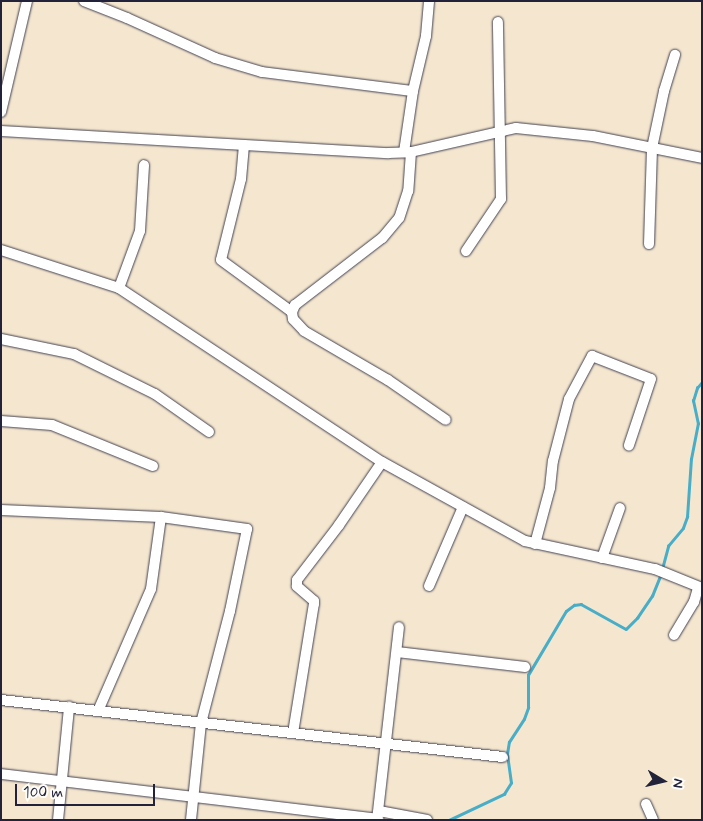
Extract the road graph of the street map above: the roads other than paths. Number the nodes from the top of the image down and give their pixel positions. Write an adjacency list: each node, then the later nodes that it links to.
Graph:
1 (27, 1): 7 (street)
2 (84, 1): 6 (street)
3 (429, 1): 6 (street)
4 (498, 22): 8 (street)
5 (675, 55): 11 (street)
6 (413, 91): 12 (street)
7 (1, 112)
8 (499, 130): 11 (street); 12 (street); 17 (street)
9 (1, 131): 10 (street)
10 (244, 144): 12 (street); 19 (street)
11 (652, 148): 13 (street); 15 (street)
12 (407, 152): 19 (street)
13 (702, 158)
14 (144, 165): 18 (street)
15 (649, 244)
16 (1, 250): 18 (street)
17 (466, 252)
18 (119, 288): 25 (street)
19 (292, 312): 21 (street)
20 (1, 339): 23 (street)
21 (446, 420)
22 (1, 421): 26 (street)
23 (209, 432)
24 (629, 445): 31 (street)
25 (382, 462): 27 (street); 43 (street)
26 (153, 466)
27 (462, 507): 31 (street); 33 (street)
28 (620, 508): 32 (street)
29 (1, 510): 30 (street)
30 (161, 518): 41 (street); 42 (street)
31 (535, 544): 32 (street)
32 (602, 558): 34 (street)
33 (429, 586)
34 (700, 588): 36 (street)
35 (399, 628): 37 (street)
36 (674, 635)
37 (396, 652): 38 (street); 44 (street)
38 (525, 667)
39 (1, 700): 40 (street)
40 (69, 707): 41 (street); 47 (street)
41 (98, 711): 42 (street)
42 (201, 723): 43 (street); 48 (street)
43 (293, 733): 44 (street)
44 (386, 744): 45 (street); 50 (street)
45 (503, 757)
46 (1, 774): 47 (street)
47 (62, 781): 48 (street); 51 (street)
48 (194, 797): 50 (street); 52 (street)
49 (646, 804): 54 (street)
50 (378, 817): 53 (street)
51 (58, 820)
52 (191, 820)
53 (427, 820)
54 (653, 820)

